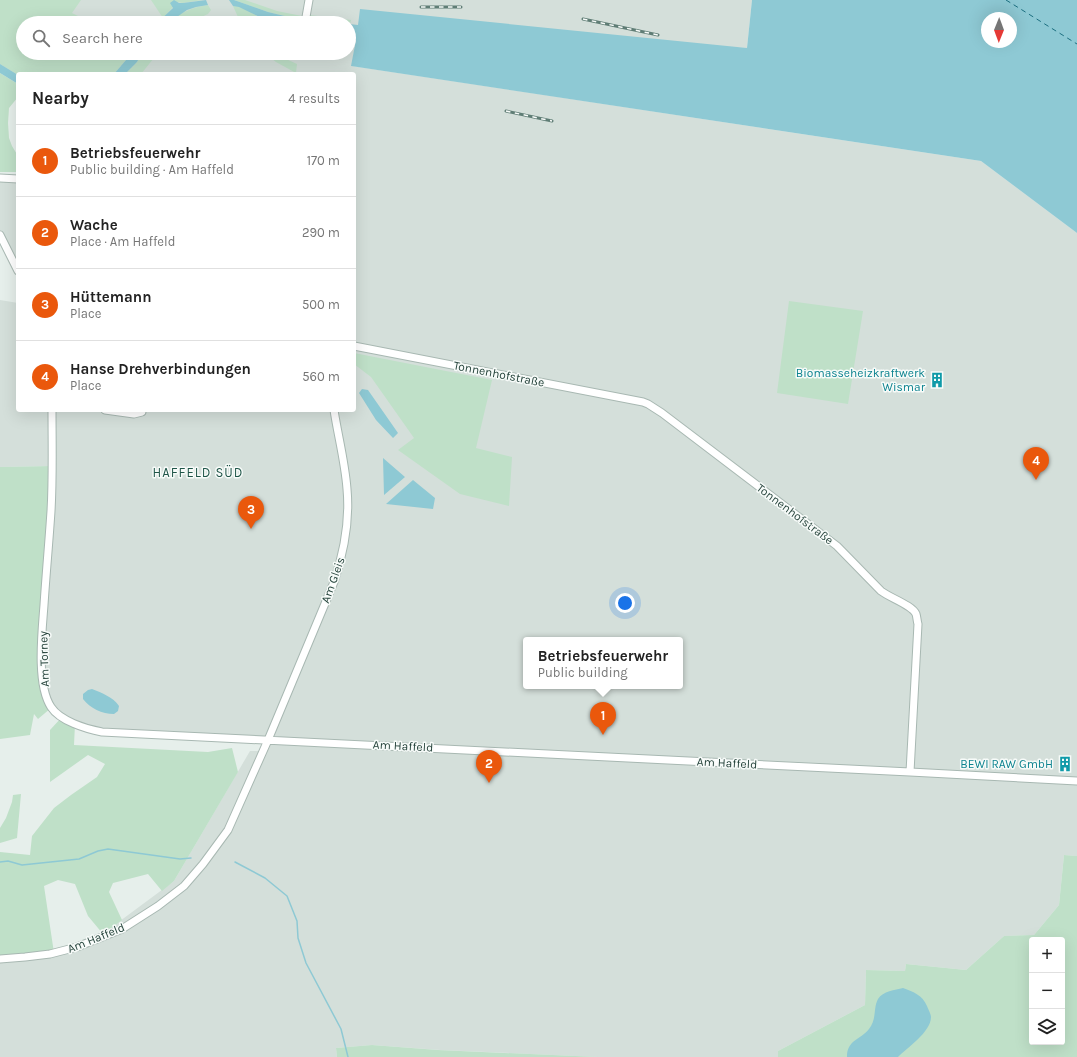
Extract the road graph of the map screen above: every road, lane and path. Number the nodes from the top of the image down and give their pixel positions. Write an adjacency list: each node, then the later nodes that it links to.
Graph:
1 (309, 0): 2 (street)
2 (306, 16)
3 (0, 178): 4 (street)
4 (16, 179)
5 (0, 235): 6 (street)
6 (16, 267)
7 (356, 346): 13 (street, Tonnenhofstraße)
8 (52, 412): 12 (street, Am Torney)
9 (120, 412): 10 (street)
10 (142, 412)
11 (334, 412): 12 (street, Am Gleis)
12 (268, 740): 13 (street, Am Haffeld); 15 (street, Am Haffeld)
13 (910, 772): 14 (street)
14 (1077, 781)
15 (0, 959)

